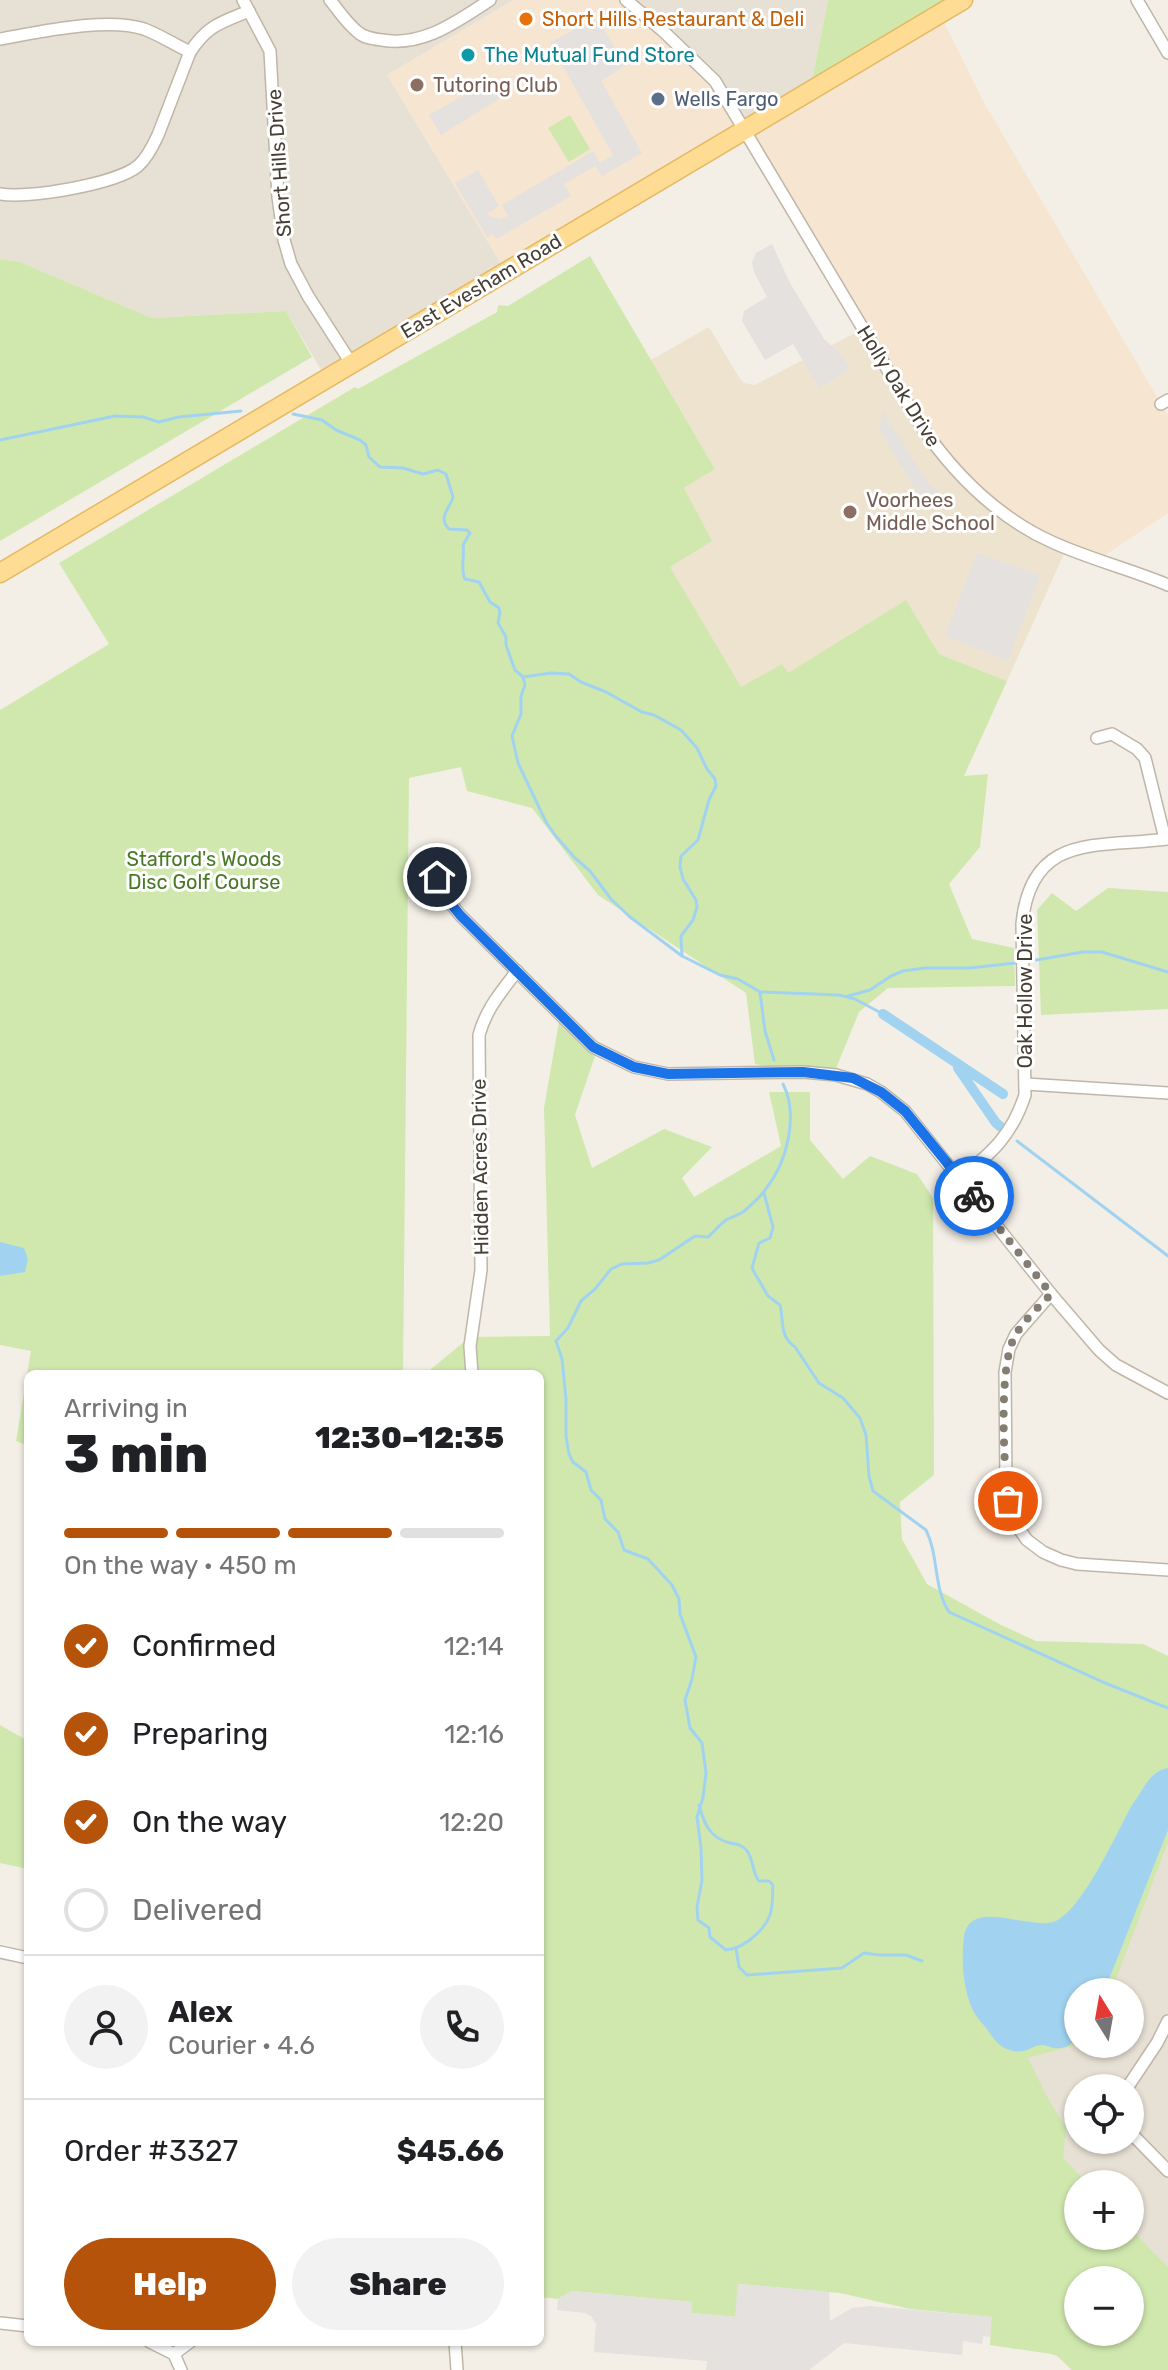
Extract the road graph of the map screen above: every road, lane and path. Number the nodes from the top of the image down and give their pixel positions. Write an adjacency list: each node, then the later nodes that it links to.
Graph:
1 (330, 0): 2 (street)
2 (490, 0)
3 (626, 0): 10 (street)
4 (963, 0): 10 (main road, East Evesham Road)
5 (1137, 0): 9 (street)
6 (246, 6): 8 (street); 12 (street, Short Hills Drive)
7 (0, 39): 8 (street)
8 (190, 52): 11 (street)
9 (1168, 53)
10 (745, 130): 12 (main road, East Evesham Road); 14 (street, Holly Oak Drive)
11 (0, 194)
12 (351, 363): 13 (main road, East Evesham Road)
13 (0, 573)
14 (1168, 585)
15 (1097, 738): 16 (street)
16 (1167, 839): 19 (street, Oak Hollow Drive)
17 (437, 877): 18 (street)
18 (517, 971): 21 (street); 23 (street, Hidden Acres Drive)
19 (1026, 1084): 20 (street); 21 (street, Oak Hollow Drive)
20 (1168, 1093)
21 (960, 1178): 22 (street)
22 (1051, 1294): 24 (street); 25 (street)
23 (472, 1370)
24 (1168, 1393)
25 (1168, 1570)
26 (0, 1952): 27 (street)
27 (24, 1957)
28 (1168, 2021): 29 (street)
29 (1136, 2074)
30 (1144, 2146): 31 (street)
31 (1168, 2171)
32 (0, 2323): 33 (street)
33 (24, 2326)
34 (158, 2346): 37 (street)
35 (185, 2346): 37 (street)
36 (455, 2346): 39 (street)
37 (174, 2354): 38 (street)
38 (181, 2370)
39 (457, 2370)

